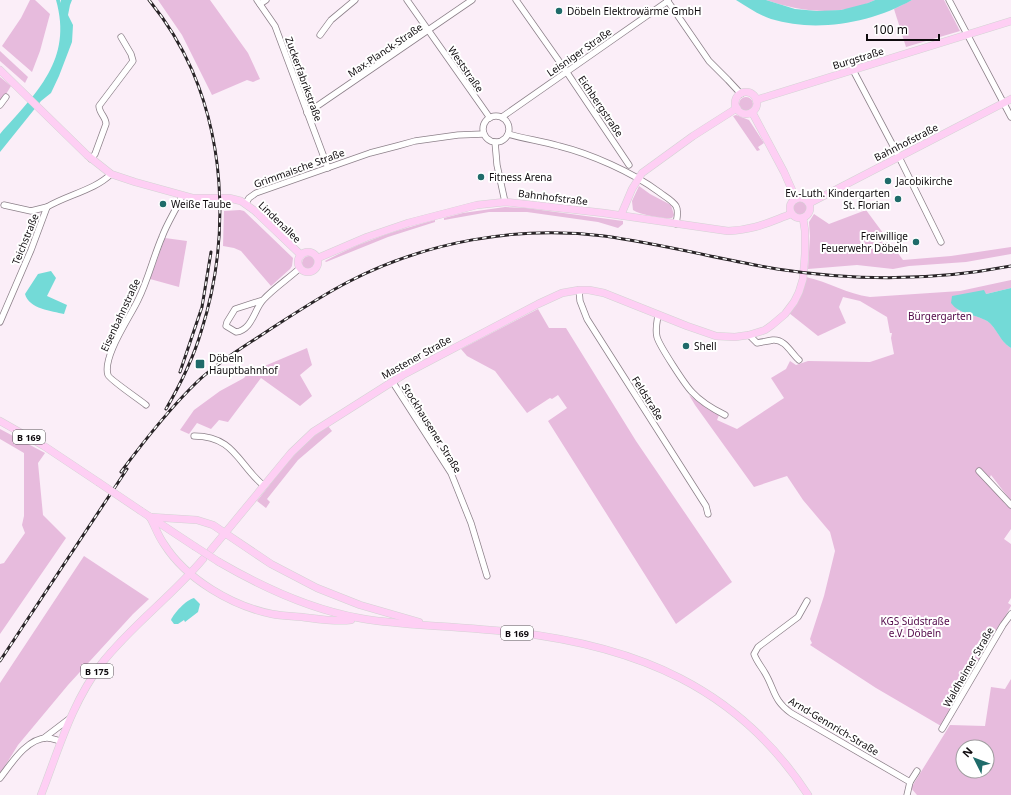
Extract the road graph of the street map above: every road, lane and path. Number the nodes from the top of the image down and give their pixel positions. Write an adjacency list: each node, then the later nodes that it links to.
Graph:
1 (266, 0): 8 (street)
2 (355, 0): 12 (street)
3 (407, 0): 10 (street, Weststraße)
4 (472, 0): 10 (street, Max-Planck-Straße)
5 (516, 0): 16 (street, Eichbergstraße)
6 (949, 0): 11 (street)
7 (667, 1): 16 (street, Leisniger Straße); 17 (street)
8 (258, 2): 25 (street, Zuckerfabrikstraße)
9 (1011, 20): 11 (main road, Burgstraße)
10 (428, 31): 25 (street, Max-Planck-Straße); 28 (street, Weststraße)
11 (968, 34): 15 (main road, Burgstraße); 21 (street)
12 (320, 35)
13 (121, 37): 33 (street)
14 (0, 70): 33 (main road)
15 (853, 70): 20 (main road, Burgstraße); 32 (street)
16 (566, 72): 26 (street, Leisniger Straße); 34 (street, Eichbergstraße)
17 (741, 94): 20 (main road); 23 (main road)
18 (6, 96): 22 (street)
19 (1011, 99): 21 (main road, Bahnhofstraße)
20 (756, 100): 24 (main road)
21 (1003, 103): 27 (street); 32 (main road, Bahnhofstraße)
22 (0, 105)
23 (737, 108): 24 (main road); 37 (main road)
24 (752, 112): 39 (main road)
25 (307, 114): 35 (street, Zuckerfabrikstraße)
26 (502, 117): 28 (street); 30 (street)
27 (1011, 117)
28 (490, 118): 29 (street)
29 (484, 134): 31 (street); 35 (street, Grimmaische Straße)
30 (508, 134): 31 (street); 37 (street)
31 (495, 142): 40 (street)
32 (899, 157): 42 (main road, Bahnhofstraße); 49 (street)
33 (91, 159): 36 (main road)
34 (630, 165)
35 (328, 168): 41 (street, Grimmaische Straße)
36 (111, 174): 38 (main road); 44 (street, Teichstraße)
37 (638, 178): 46 (main road); 48 (street)
38 (182, 196): 41 (main road); 60 (street, Eisenbahnstraße)
39 (796, 198): 42 (main road); 45 (main road)
40 (505, 202): 46 (main road, Bahnhofstraße); 51 (main road, Bahnhofstraße)
41 (246, 203): 50 (main road, Lindenallee)
42 (810, 203): 47 (main road)
43 (4, 205): 44 (street, Teichstraße)
44 (47, 207): 56 (street, Teichstraße)
45 (791, 214): 47 (main road); 48 (main road, Bahnhofstraße)
46 (621, 215): 48 (main road, Bahnhofstraße)
47 (802, 218): 57 (main road, Mastener Straße)
48 (676, 224)
49 (941, 242)
50 (301, 255): 51 (main road); 52 (main road)
51 (318, 258): 52 (main road)
52 (300, 268): 54 (street)
53 (579, 290): 55 (main road, Mastener Straße); 59 (main road, Mastener Straße); 67 (street, Feldstraße)
54 (261, 302): 54 (street)
55 (658, 315): 57 (main road, Mastener Straße); 61 (street)
56 (0, 322)
57 (749, 335): 58 (street, Mastener Straße)
58 (799, 360)
59 (392, 382): 65 (main road, Mastener Straße); 73 (street, Stockhausener Straße)
60 (146, 405)
61 (725, 415)
62 (0, 421): 68 (main road, B 169, bridge)
63 (194, 436): 65 (street)
64 (979, 471): 66 (street)
65 (263, 485): 69 (main road, Mastener Straße)
66 (1011, 505)
67 (708, 514)
68 (150, 517): 69 (main road); 72 (main road); 76 (main road, B 169, bridge)
69 (226, 532): 70 (main road, Mastener Straße); 77 (main road)
70 (211, 550)
71 (203, 559): 72 (main road, B 175)
72 (191, 573): 76 (main road); 78 (main road, B 175)
73 (487, 576)
74 (807, 601): 84 (street, Arnd-Gennrich-Straße)
75 (1011, 614): 79 (street, Waldheimer Straße)
76 (359, 618): 77 (main road, B 169)
77 (429, 625): 86 (main road, B 169)
78 (69, 720): 80 (street); 81 (main road, B 175)
79 (942, 729)
80 (42, 739): 81 (street); 83 (street)
81 (60, 741): 85 (main road, B 175)
82 (917, 771): 84 (street)
83 (0, 778)
84 (910, 782): 87 (street)
85 (41, 795)
86 (808, 795)
87 (907, 795)

